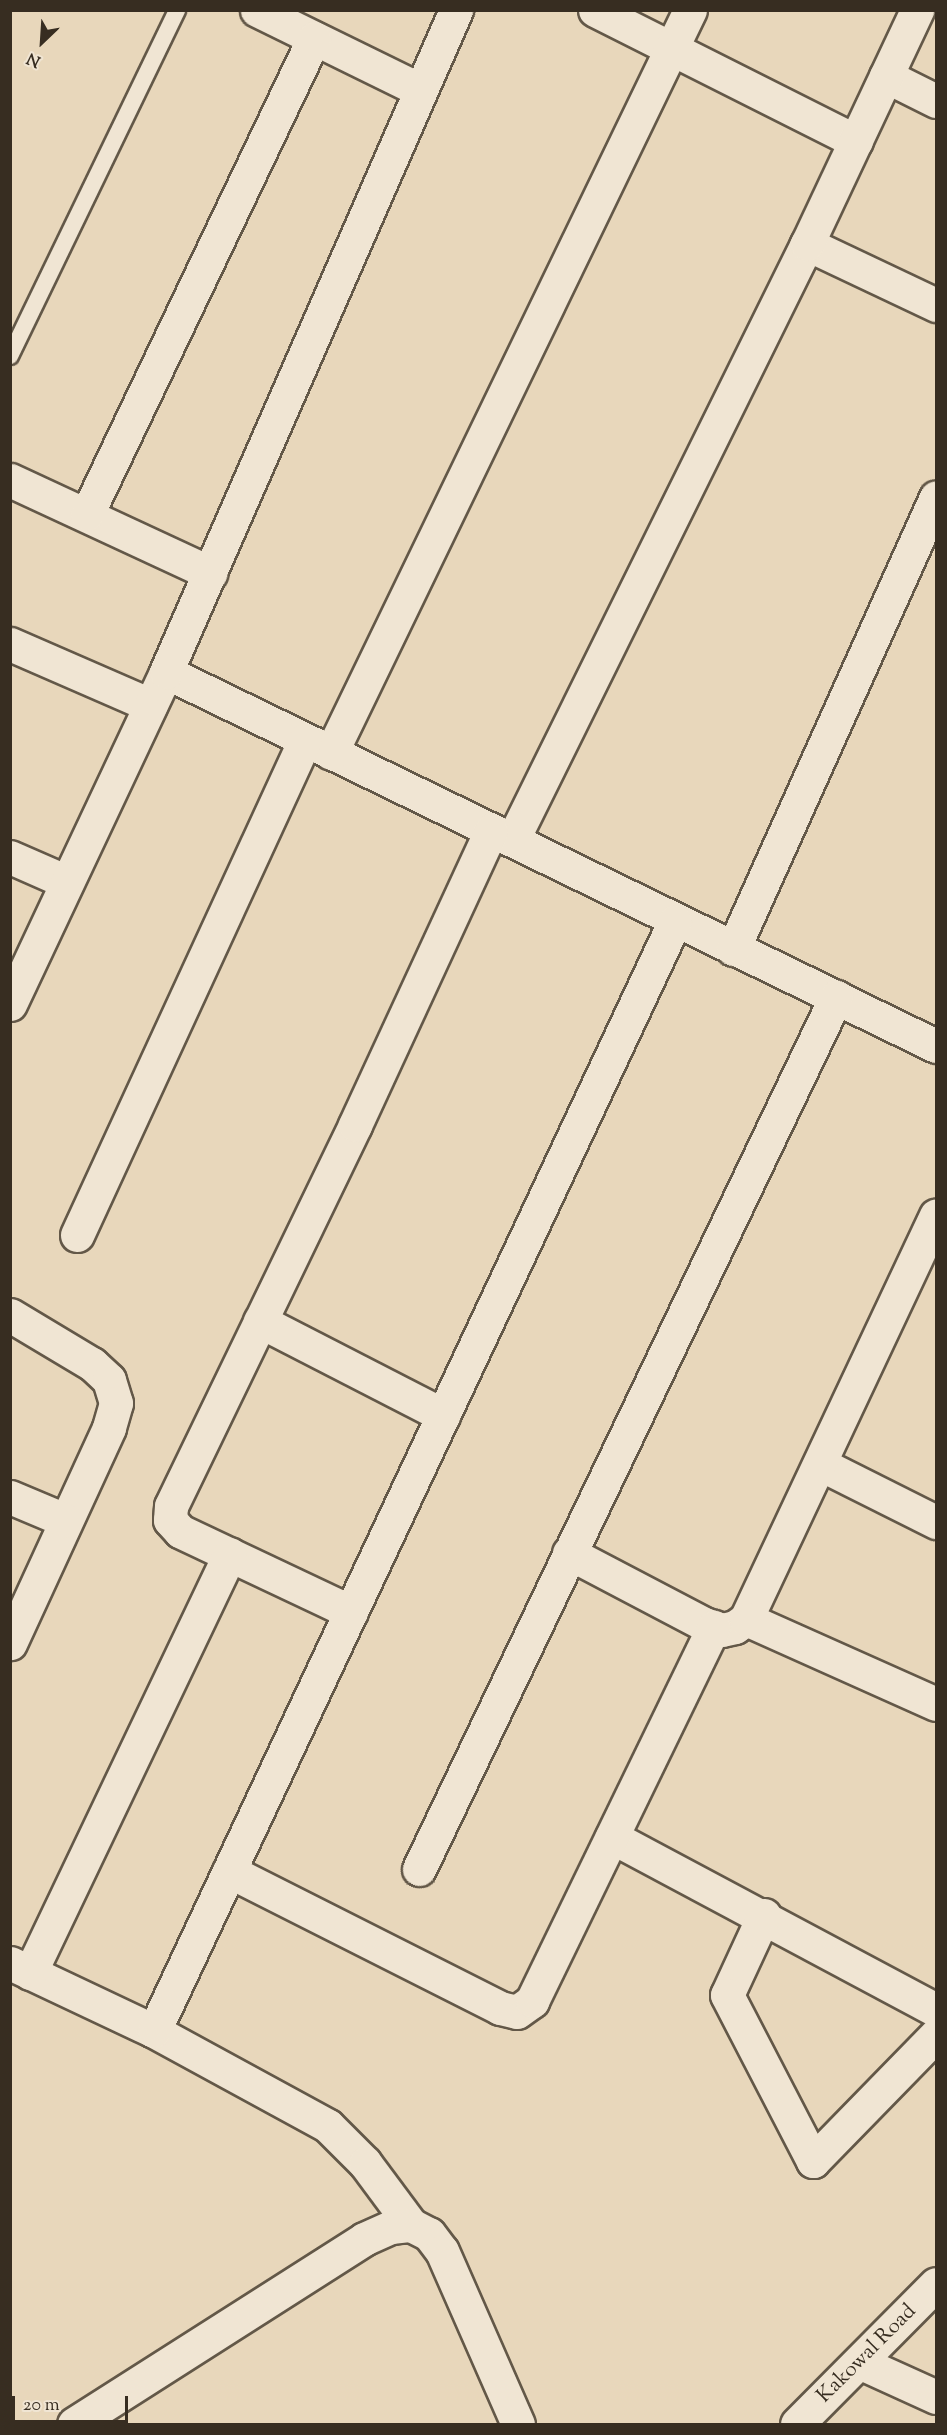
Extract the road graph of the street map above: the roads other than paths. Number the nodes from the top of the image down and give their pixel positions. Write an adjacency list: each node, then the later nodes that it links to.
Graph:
1 (177, 10): 15 (lane)
2 (257, 10): 7 (street)
3 (456, 10): 10 (street)
4 (595, 10): 8 (street)
5 (690, 10): 8 (street)
6 (917, 10): 9 (street)
7 (314, 38): 10 (street); 18 (street)
8 (672, 49): 12 (street); 23 (street)
9 (886, 76): 11 (street); 12 (street)
10 (420, 90): 19 (street)
11 (936, 101)
12 (856, 141): 13 (street)
13 (807, 244): 14 (street); 24 (street)
14 (936, 305)
15 (10, 356)
16 (10, 480): 18 (street)
17 (936, 497): 28 (street)
18 (87, 514): 19 (street)
19 (210, 573): 21 (street)
20 (10, 644): 22 (street)
21 (166, 672): 22 (street); 23 (street)
22 (150, 705): 26 (street)
23 (318, 746): 24 (street); 33 (street)
24 (502, 835): 27 (street); 35 (street)
25 (10, 857): 26 (street)
26 (67, 882): 30 (street)
27 (675, 921): 28 (street); 36 (street)
28 (733, 949): 29 (street)
29 (836, 997): 31 (street); 41 (street)
30 (10, 1004)
31 (936, 1046)
32 (936, 1215): 37 (street)
33 (77, 1234)
34 (10, 1315): 39 (street)
35 (261, 1321): 36 (street); 42 (street)
36 (443, 1414): 43 (street)
37 (820, 1464): 40 (street); 44 (street)
38 (10, 1497): 39 (street)
39 (65, 1520): 46 (street)
40 (936, 1522)
41 (569, 1553): 45 (street); 49 (street)
42 (230, 1554): 43 (street); 52 (street)
43 (351, 1611): 50 (street)
44 (746, 1619): 45 (street); 47 (street)
45 (714, 1627): 48 (street)
46 (10, 1643)
47 (936, 1704)
48 (612, 1837): 50 (street); 51 (street)
49 (419, 1869)
50 (229, 1871): 54 (street)
51 (764, 1915): 53 (street); 55 (street)
52 (20, 1968): 54 (street)
53 (936, 2010)
54 (154, 2031): 56 (street)
55 (936, 2035)
56 (411, 2224): 60 (street); 61 (street)
57 (936, 2283): 58 (street, Kakowal Road)
58 (859, 2362): 59 (street); 62 (street, Kakowal Road)
59 (936, 2397)
60 (74, 2424)
61 (518, 2424)
62 (797, 2424)

